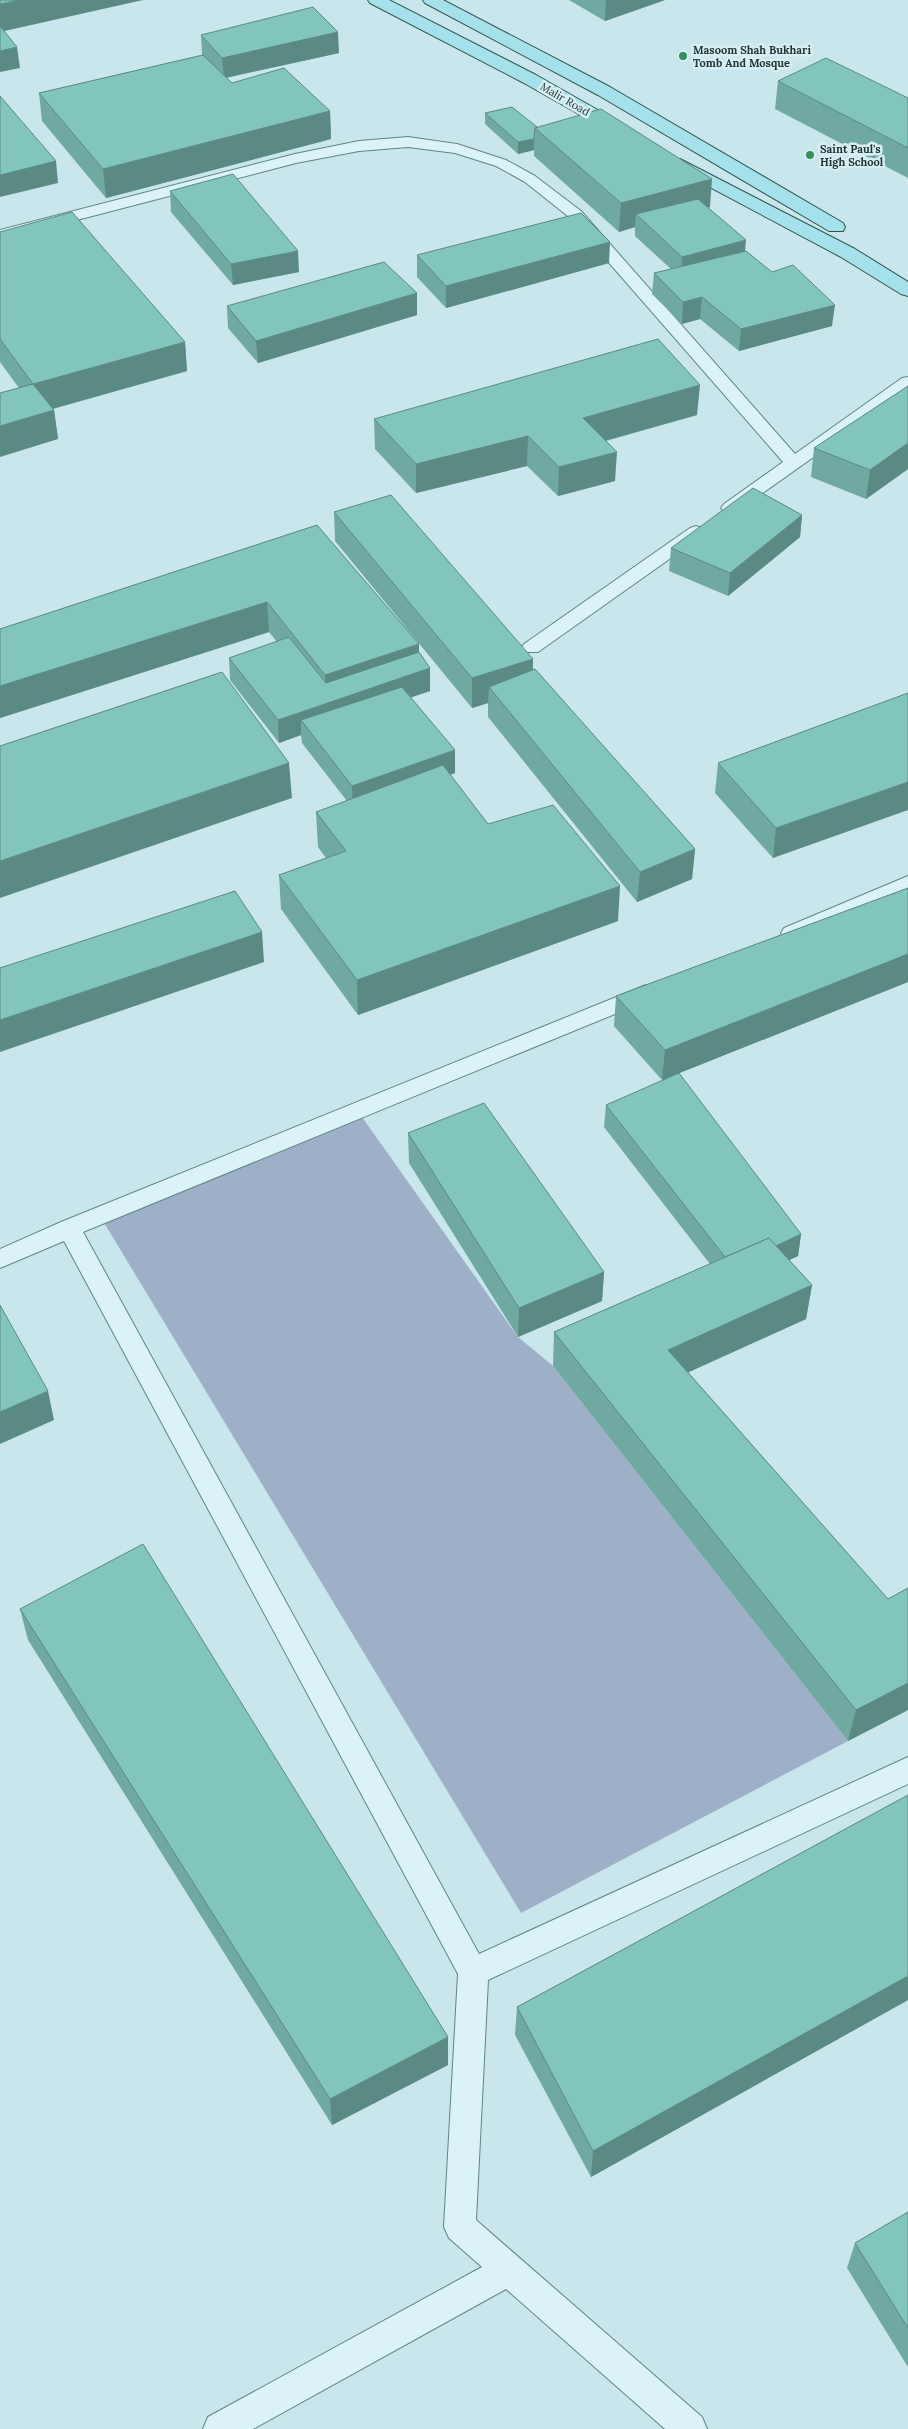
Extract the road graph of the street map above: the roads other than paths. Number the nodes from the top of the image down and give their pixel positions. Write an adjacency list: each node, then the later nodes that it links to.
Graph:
1 (376, 0): 3 (main road, Malir Road)
2 (431, 0): 6 (main road, Malir Road)
3 (631, 136)
4 (665, 156): 7 (main road)
5 (0, 235): 9 (lane)
6 (908, 270)
7 (908, 290)
8 (908, 382): 9 (lane)
9 (793, 464): 10 (lane)
10 (531, 648)
11 (908, 883): 12 (lane)
12 (769, 942)
13 (668, 983): 14 (lane)
14 (69, 1228): 15 (lane); 17 (lane)
15 (0, 1259)
16 (908, 1770): 17 (lane)
17 (473, 1972): 18 (lane)
18 (509, 2270): 19 (lane); 20 (lane)
19 (220, 2429)
20 (690, 2429)

